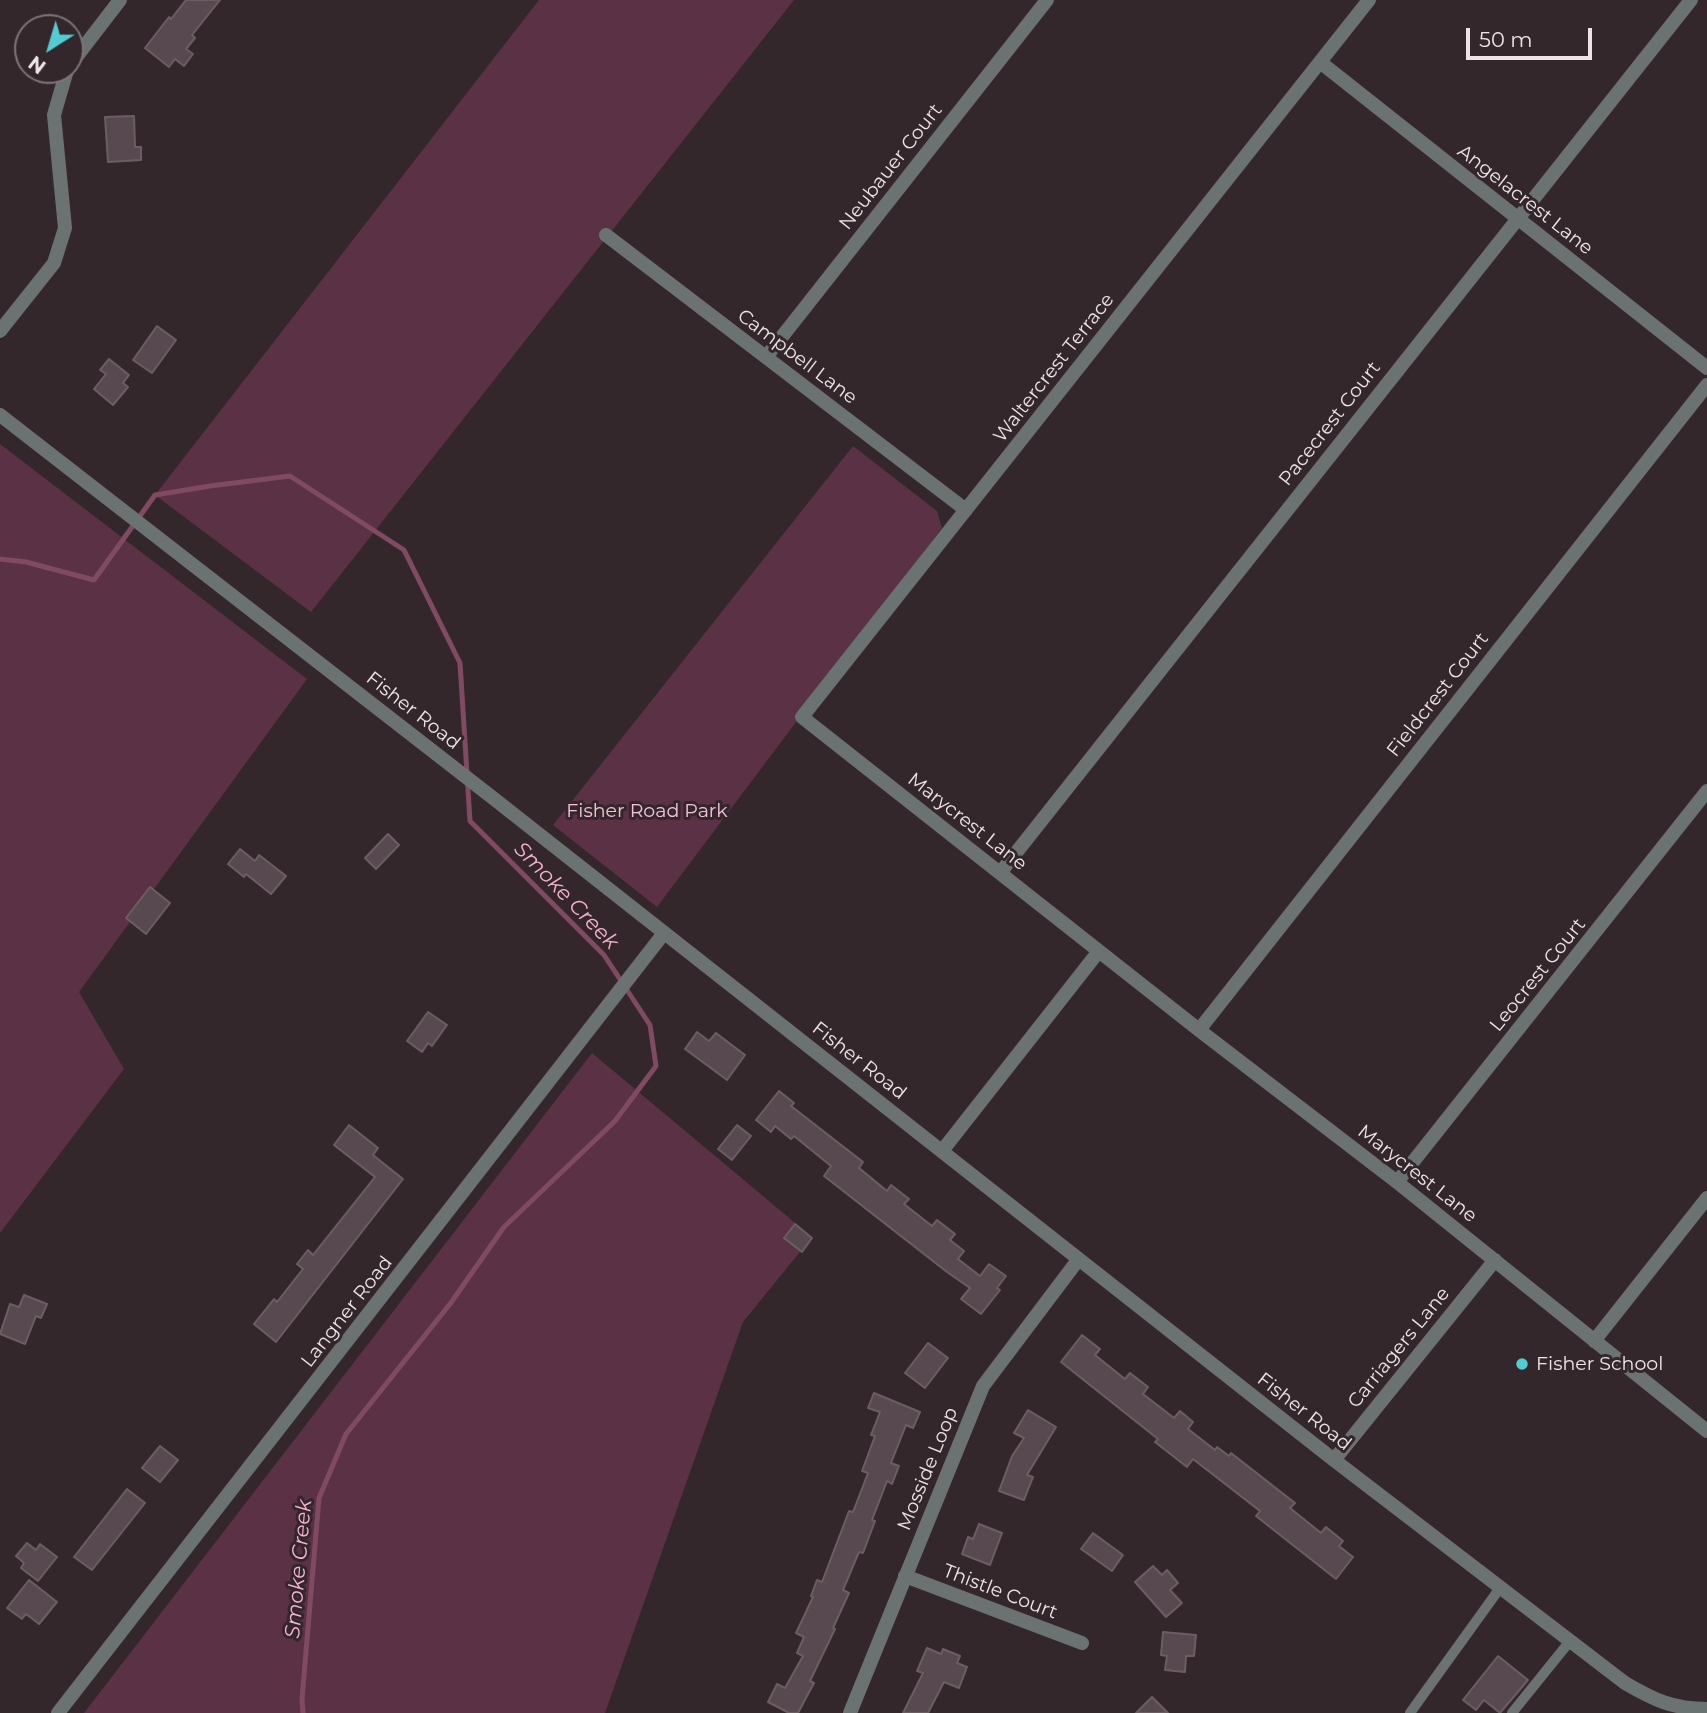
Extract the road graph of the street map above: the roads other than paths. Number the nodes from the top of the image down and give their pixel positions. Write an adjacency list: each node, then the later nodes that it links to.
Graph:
1 (120, 0): 5 (street)
2 (1047, 0): 11 (street, Neubauer Court)
3 (1369, 0): 6 (street, Waltercrest Terrace)
4 (1691, 0): 8 (street, Pacecrest Court)
5 (84, 47)
6 (1320, 62): 8 (street, Angelacrest Lane); 15 (street, Waltercrest Terrace)
7 (63, 84): 10 (street)
8 (1517, 218): 12 (street, Angelacrest Lane); 18 (street, Pacecrest Court)
9 (606, 235): 11 (street, Campbell Lane)
10 (0, 331)
11 (766, 358): 15 (street, Campbell Lane)
12 (1707, 368)
13 (1707, 385): 21 (street, Fieldcrest Court)
14 (0, 415): 19 (street, Fisher Road)
15 (966, 510): 16 (street, Waltercrest Terrace)
16 (845, 750): 18 (street, Marycrest Lane)
17 (1707, 791): 23 (street, Leocrest Court)
18 (1000, 873): 20 (street, Marycrest Lane)
19 (664, 933): 22 (street, Fisher Road); 35 (street, Langner Road)
20 (1099, 951): 21 (street, Marycrest Lane); 22 (street)
21 (1199, 1030): 23 (street, Marycrest Lane)
22 (942, 1151): 25 (street, Fisher Road)
23 (1397, 1182): 26 (street, Marycrest Lane)
24 (1707, 1198): 27 (street)
25 (1078, 1260): 29 (street, Fisher Road); 30 (street, Mosside Loop)
26 (1495, 1260): 27 (street, Marycrest Lane); 29 (street, Carriagers Lane)
27 (1594, 1340): 28 (street, Marycrest Lane)
28 (1707, 1431)
29 (1334, 1460): 31 (street, Fisher Road)
30 (905, 1576): 33 (street, Thistle Court); 36 (street, Mosside Loop)
31 (1500, 1588): 32 (street, Fisher Road); 37 (lane)
32 (1570, 1641): 34 (street, Fisher Road); 38 (lane)
33 (1082, 1643)
34 (1707, 1709)
35 (58, 1713)
36 (850, 1713)
37 (1410, 1713)
38 (1512, 1713)

